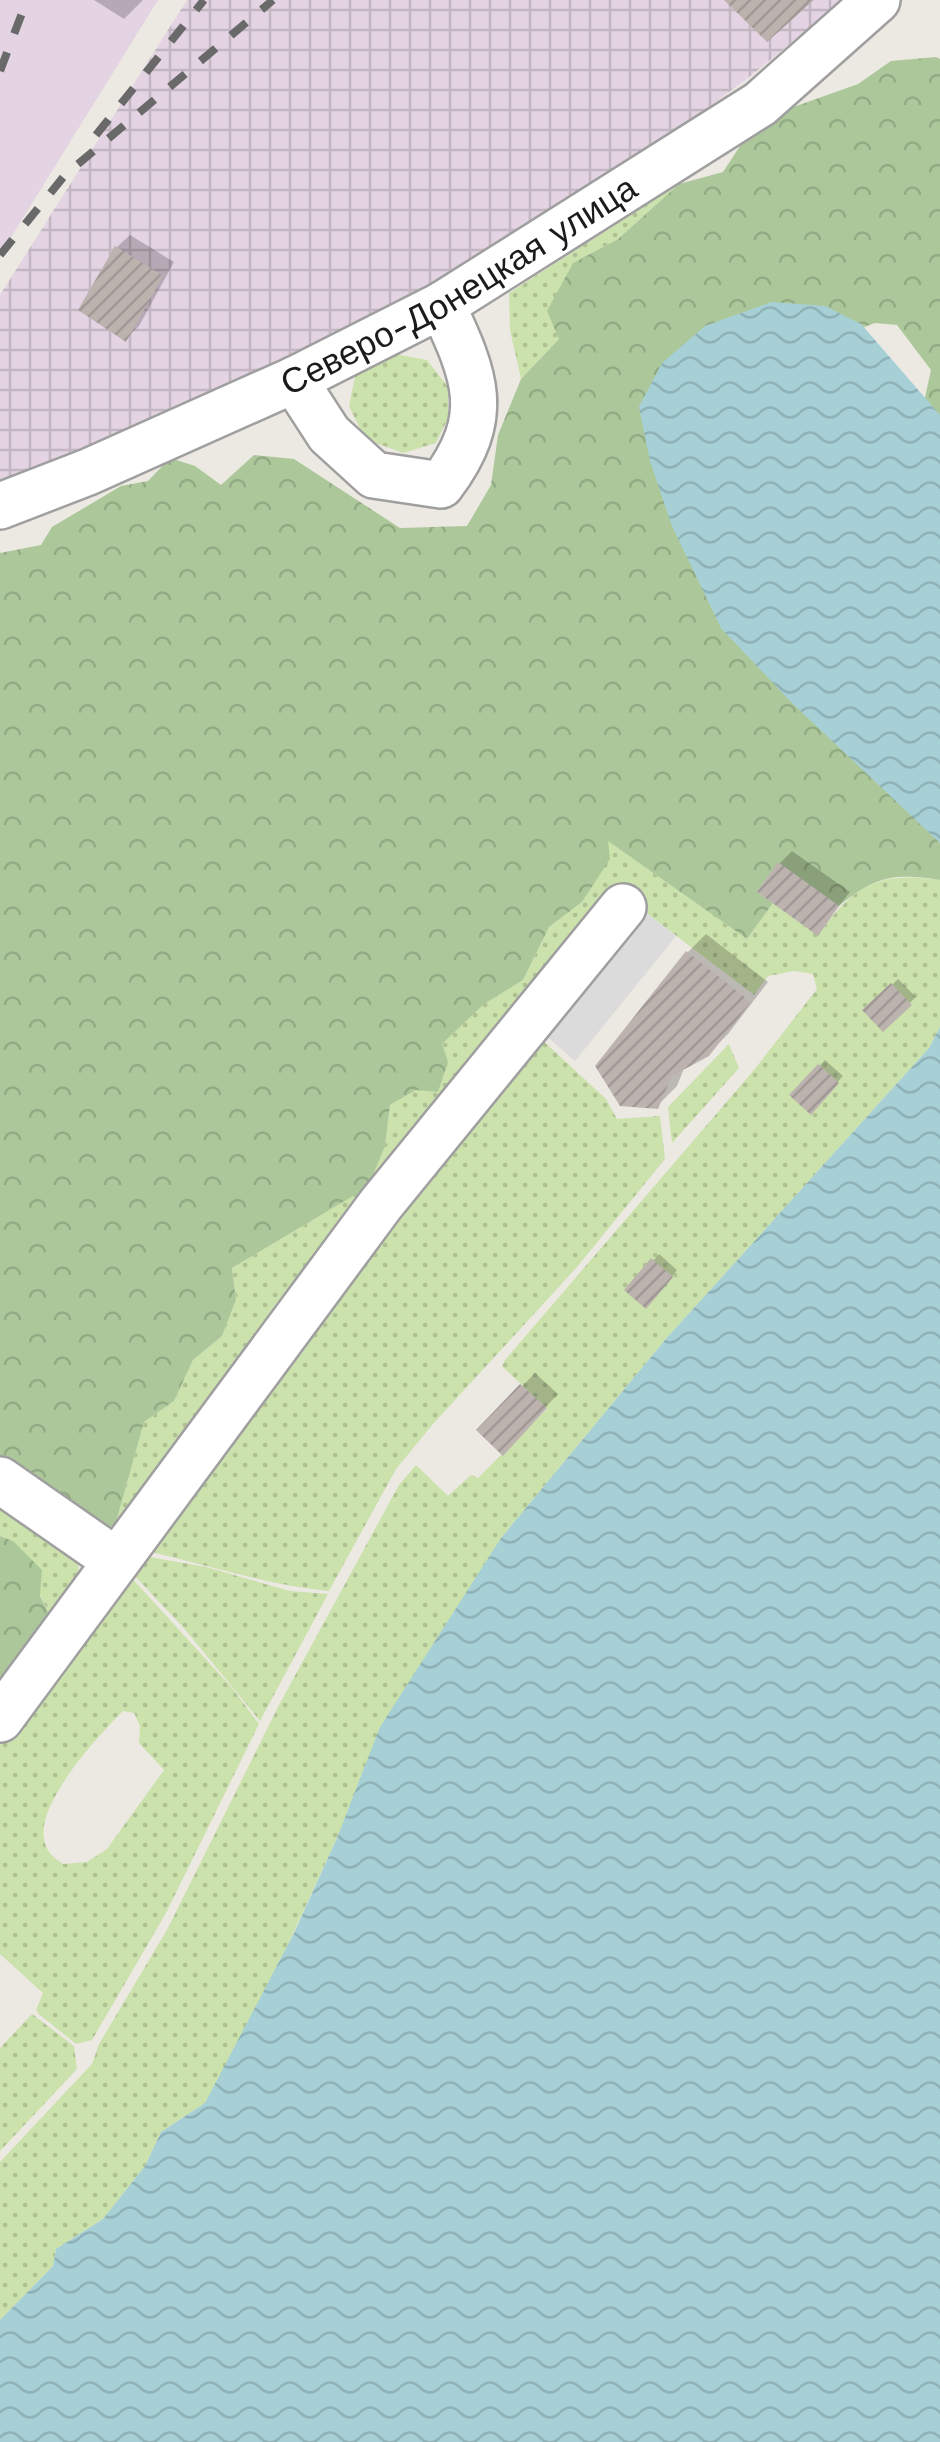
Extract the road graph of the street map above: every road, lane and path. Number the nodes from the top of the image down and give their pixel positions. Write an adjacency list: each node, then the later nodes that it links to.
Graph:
1 (877, 0): 2 (lane, Северо-Донецкая улица)
2 (442, 304): 3 (lane, Северо-Донецкая улица); 3 (lane)
3 (294, 380): 4 (lane, Северо-Донецкая улица)
4 (0, 506)
5 (623, 906): 7 (lane)
6 (0, 1480): 7 (lane)
7 (115, 1560): 8 (lane)
8 (0, 1720)

